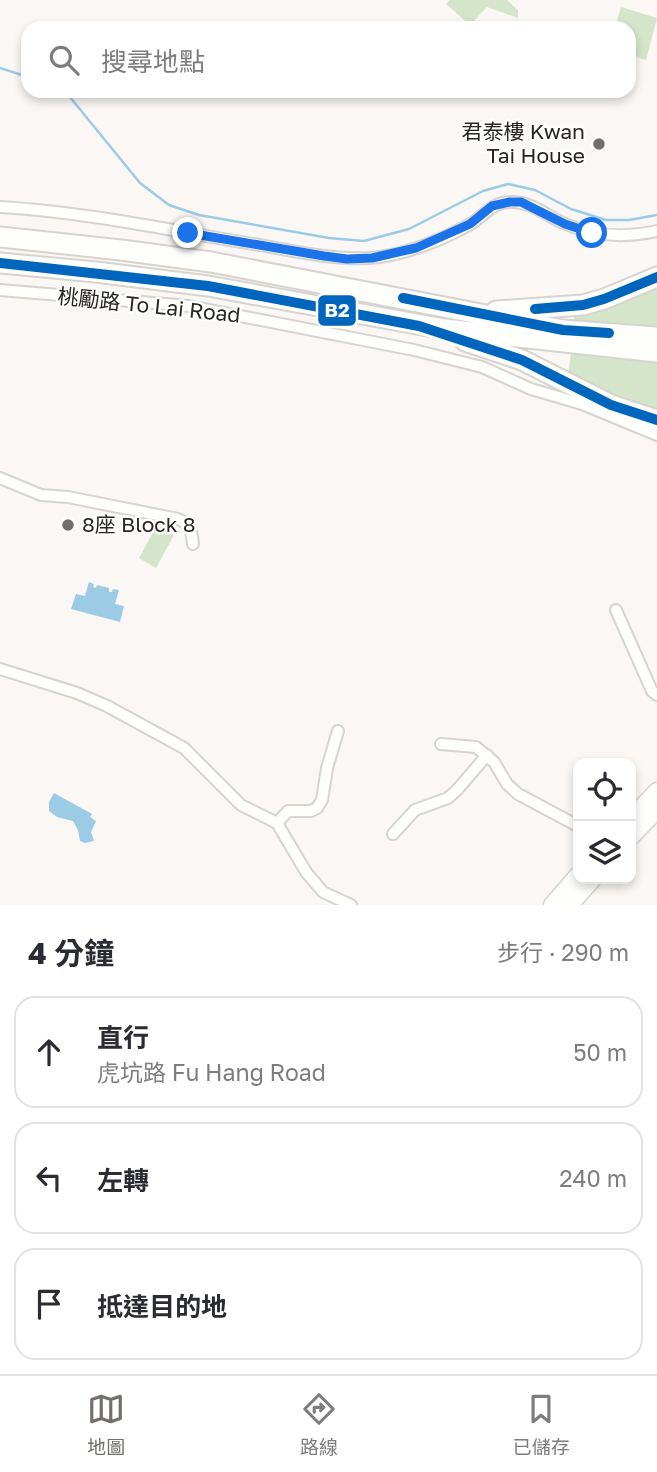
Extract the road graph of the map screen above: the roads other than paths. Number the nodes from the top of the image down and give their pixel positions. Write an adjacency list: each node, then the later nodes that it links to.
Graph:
1 (0, 207): 2 (street)
2 (657, 231)
3 (0, 237): 7 (highway)
4 (0, 263): 8 (highway)
5 (657, 277): 7 (highway)
6 (0, 290): 13 (street, 桃勵路 To Lai Road)
7 (477, 312): 10 (highway)
8 (419, 326): 10 (highway); 12 (highway)
9 (657, 337): 10 (highway)
10 (609, 341): 11 (highway)
11 (657, 352)
12 (657, 421)
13 (657, 435)
14 (0, 478): 15 (street)
15 (193, 544)
16 (616, 610): 18 (street)
17 (0, 669): 25 (street)
18 (657, 695)
19 (338, 731): 25 (street)
20 (442, 744): 21 (street)
21 (487, 755): 26 (street); 28 (street)
22 (657, 791): 24 (main road)
23 (657, 810): 27 (main road)
24 (636, 813)
25 (277, 823): 31 (street)
26 (573, 823)
27 (636, 832)
28 (393, 834)
29 (573, 881): 32 (main road)
30 (589, 884): 33 (main road)
31 (351, 905)
32 (552, 905)
33 (570, 905)

